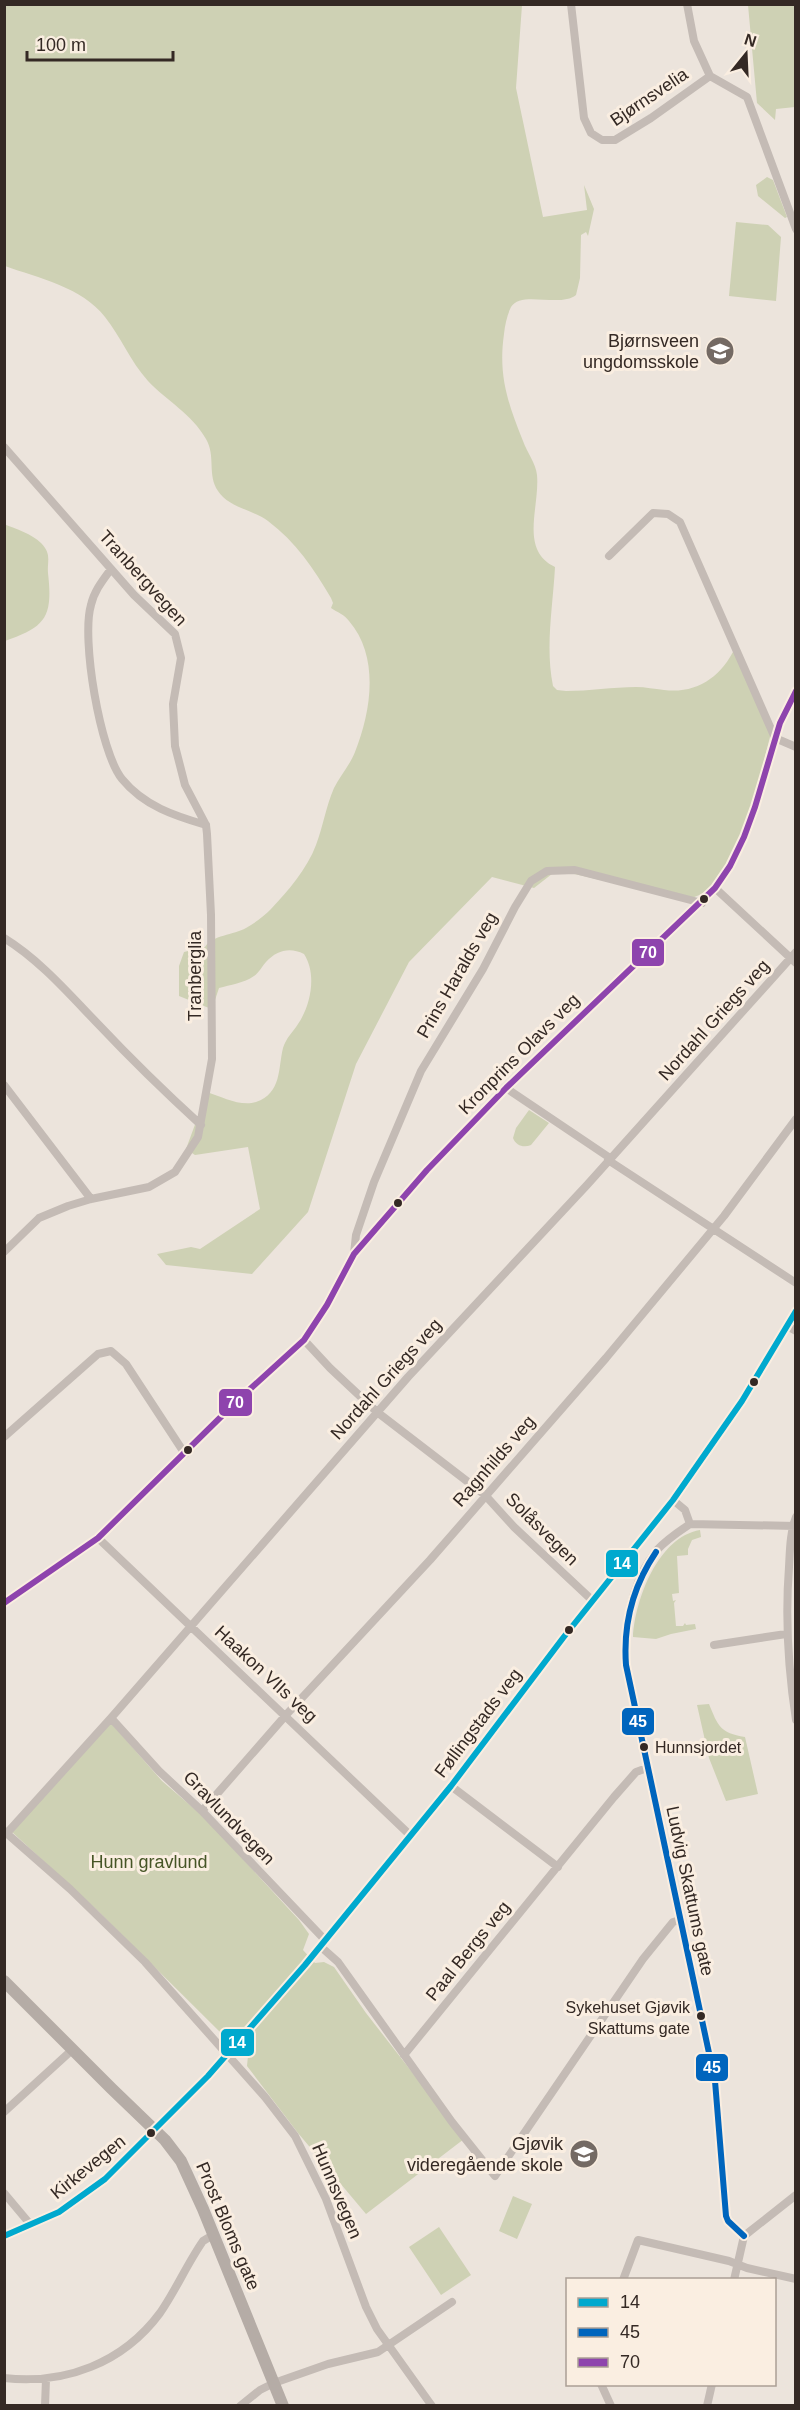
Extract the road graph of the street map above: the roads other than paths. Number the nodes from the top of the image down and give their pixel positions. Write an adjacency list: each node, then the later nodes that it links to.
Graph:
1 (571, 4): 3 (street, Bjørnsvelia)
2 (687, 4): 3 (street, Bjørnsvelia)
3 (710, 76): 4 (street)
4 (795, 229)
5 (4, 447): 7 (street, Tranbergvegen)
6 (609, 556): 9 (street)
7 (111, 568): 11 (street, Tranbergvegen); 11 (street)
8 (795, 691): 9 (street, Kronprins Olavs veg)
9 (775, 738): 10 (street); 12 (street, Kronprins Olavs veg)
10 (795, 747)
11 (206, 825): 19 (street, Tranberglia)
12 (716, 888): 13 (street, Kronprins Olavs veg); 15 (street)
13 (702, 903): 17 (street, Kronprins Olavs veg); 24 (street, Prins Haralds veg)
14 (4, 938): 19 (street)
15 (794, 958): 20 (street, Nordahl Griegs veg)
16 (4, 1085): 21 (street)
17 (506, 1088): 20 (street); 24 (street, Kronprins Olavs veg)
18 (795, 1119): 22 (street, Ragnhilds veg)
19 (201, 1125): 21 (street, Tranberglia)
20 (609, 1159): 22 (street); 30 (street, Nordahl Griegs veg)
21 (91, 1199): 23 (street, Tranberglia)
22 (714, 1228): 25 (street); 33 (street, Ragnhilds veg)
23 (4, 1252)
24 (354, 1254): 29 (street, Kronprins Olavs veg)
25 (795, 1283)
26 (795, 1311): 27 (street, Føllingstads veg)
27 (787, 1326): 28 (street); 34 (street, Føllingstads veg)
28 (795, 1331)
29 (304, 1340): 30 (street, Solåsvegen); 32 (street, Kronprins Olavs veg)
30 (377, 1412): 33 (street, Solåsvegen); 41 (street, Nordahl Griegs veg)
31 (4, 1437): 32 (street)
32 (185, 1454): 38 (street, Kronprins Olavs veg)
33 (485, 1495): 39 (street, Solåsvegen); 44 (street, Ragnhilds veg)
34 (673, 1500): 36 (street); 39 (street, Føllingstads veg)
35 (795, 1517): 37 (street)
36 (690, 1524): 37 (street); 47 (street, Ludvig Skattums gate)
37 (794, 1526): 42 (street)
38 (98, 1538): 40 (street, Kronprins Olavs veg); 41 (street, Haakon VIIs veg)
39 (593, 1601): 48 (street, Føllingstads veg)
40 (4, 1603)
41 (191, 1626): 44 (street, Haakon VIIs veg); 45 (street, Nordahl Griegs veg)
42 (786, 1634): 43 (street); 46 (street)
43 (714, 1645)
44 (286, 1715): 49 (street, Ragnhilds veg); 51 (street, Haakon VIIs veg)
45 (111, 1718): 49 (street, Gravlundvegen); 50 (street, Nordahl Griegs veg)
46 (795, 1720)
47 (647, 1768): 52 (street, Paal Bergs veg); 53 (street, Ludvig Skattums gate)
48 (451, 1786): 51 (street, Føllingstads veg); 52 (street)
49 (202, 1811): 54 (street, Gravlundvegen)
50 (6, 1832): 57 (street, Hunnsvegen)
51 (411, 1836): 54 (street, Føllingstads veg)
52 (558, 1867): 58 (street, Paal Bergs veg)
53 (680, 1920): 58 (street, Gravlundvegen); 66 (street, Ludvig Skattums gate)
54 (322, 1943): 57 (street, Føllingstads veg); 58 (street, Gravlundvegen)
55 (4, 1981): 56 (main road, Prost Bloms gate)
56 (72, 2050): 59 (street); 60 (main road, Prost Bloms gate)
57 (226, 2054): 60 (street, Føllingstads veg); 72 (street, Hunnsvegen)
58 (404, 2055)
59 (4, 2112)
60 (156, 2131): 63 (street, Kirkevegen); 64 (main road, Prost Bloms gate)
61 (4, 2193): 63 (street)
62 (795, 2195): 66 (street)
63 (30, 2224): 65 (street, Kirkevegen)
64 (213, 2235): 74 (street); 75 (main road, Prost Bloms gate)
65 (4, 2236)
66 (744, 2236): 67 (street)
67 (737, 2263): 68 (street); 69 (street); 70 (street)
68 (623, 2278)
69 (734, 2278)
70 (795, 2279)
71 (453, 2302): 72 (street)
72 (388, 2344): 75 (street); 81 (street, Hunnsvegen)
73 (4, 2378): 74 (street)
74 (46, 2379): 78 (street)
75 (274, 2384): 79 (street); 80 (main road, Prost Bloms gate)
76 (601, 2386): 82 (street)
77 (712, 2386): 83 (street)
78 (45, 2406)
79 (240, 2406)
80 (283, 2406)
81 (432, 2406)
82 (611, 2406)
83 (707, 2406)

